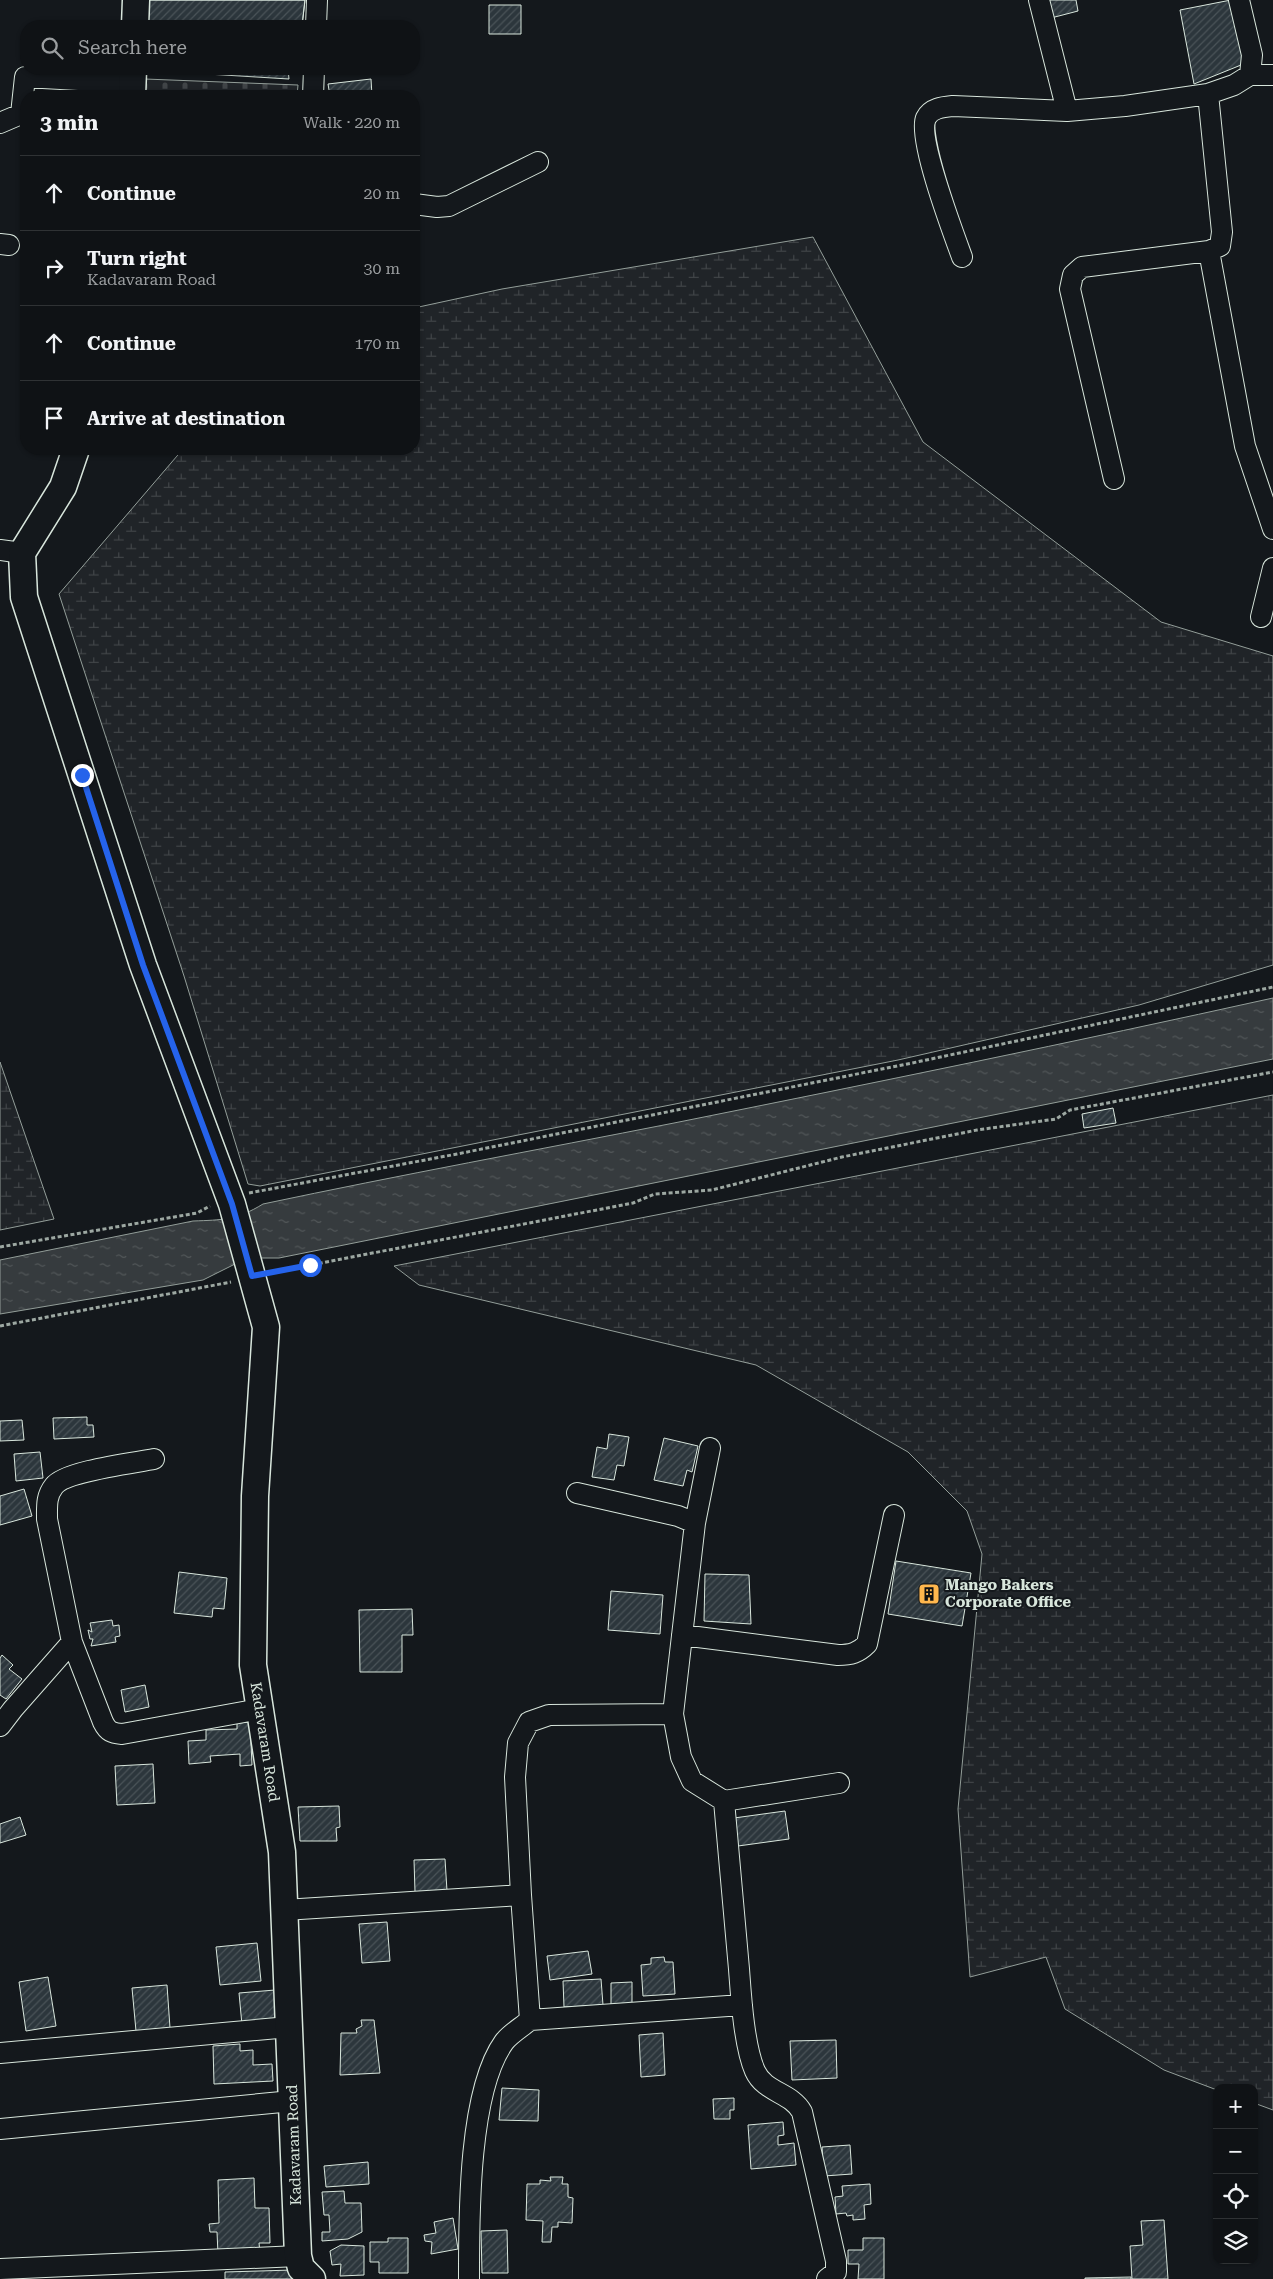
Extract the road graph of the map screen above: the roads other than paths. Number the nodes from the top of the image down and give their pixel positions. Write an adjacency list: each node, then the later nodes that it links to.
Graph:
1 (136, 0): 5 (main road)
2 (317, 0): 6 (street)
3 (1039, 0): 14 (street)
4 (1239, 0): 8 (street)
5 (135, 20)
6 (316, 20)
7 (314, 75): 12 (street)
8 (1250, 75): 9 (street); 13 (street)
9 (1273, 75)
10 (132, 83): 11 (street)
11 (24, 90)
12 (313, 90)
13 (1208, 94): 14 (street); 19 (street)
14 (1067, 111): 20 (street)
15 (20, 114): 16 (street)
16 (0, 123)
17 (538, 162): 18 (street)
18 (420, 205)
19 (1209, 251): 22 (street); 23 (street)
20 (962, 258)
21 (74, 455): 24 (main road)
22 (1114, 479)
23 (1273, 530)
24 (11, 551): 35 (main road, Kadavaram Road)
25 (1273, 568): 26 (street)
26 (1262, 618)
27 (710, 1448): 31 (street)
28 (154, 1459): 33 (street)
29 (577, 1492): 31 (street)
30 (894, 1515): 32 (street)
31 (695, 1523): 32 (street)
32 (682, 1635): 36 (street)
33 (72, 1642): 34 (street); 35 (street)
34 (6, 1703): 37 (street)
35 (260, 1709): 41 (main road, Kadavaram Road)
36 (673, 1714): 39 (street); 40 (street)
37 (0, 1726)
38 (839, 1783): 39 (street)
39 (724, 1801): 42 (street)
40 (521, 1895): 41 (street); 43 (street)
41 (284, 1910): 44 (main road, Kadavaram Road)
42 (742, 2005): 43 (street); 53 (street)
43 (530, 2020): 52 (street)
44 (289, 2027): 45 (street); 46 (main road, Kadavaram Road)
45 (0, 2053)
46 (292, 2101): 47 (street); 48 (main road, Kadavaram Road)
47 (0, 2129)
48 (298, 2256): 50 (street); 51 (main road, Kadavaram Road)
49 (0, 2269): 50 (street)
50 (80, 2272)
51 (312, 2279)
52 (469, 2279)
53 (827, 2279)

